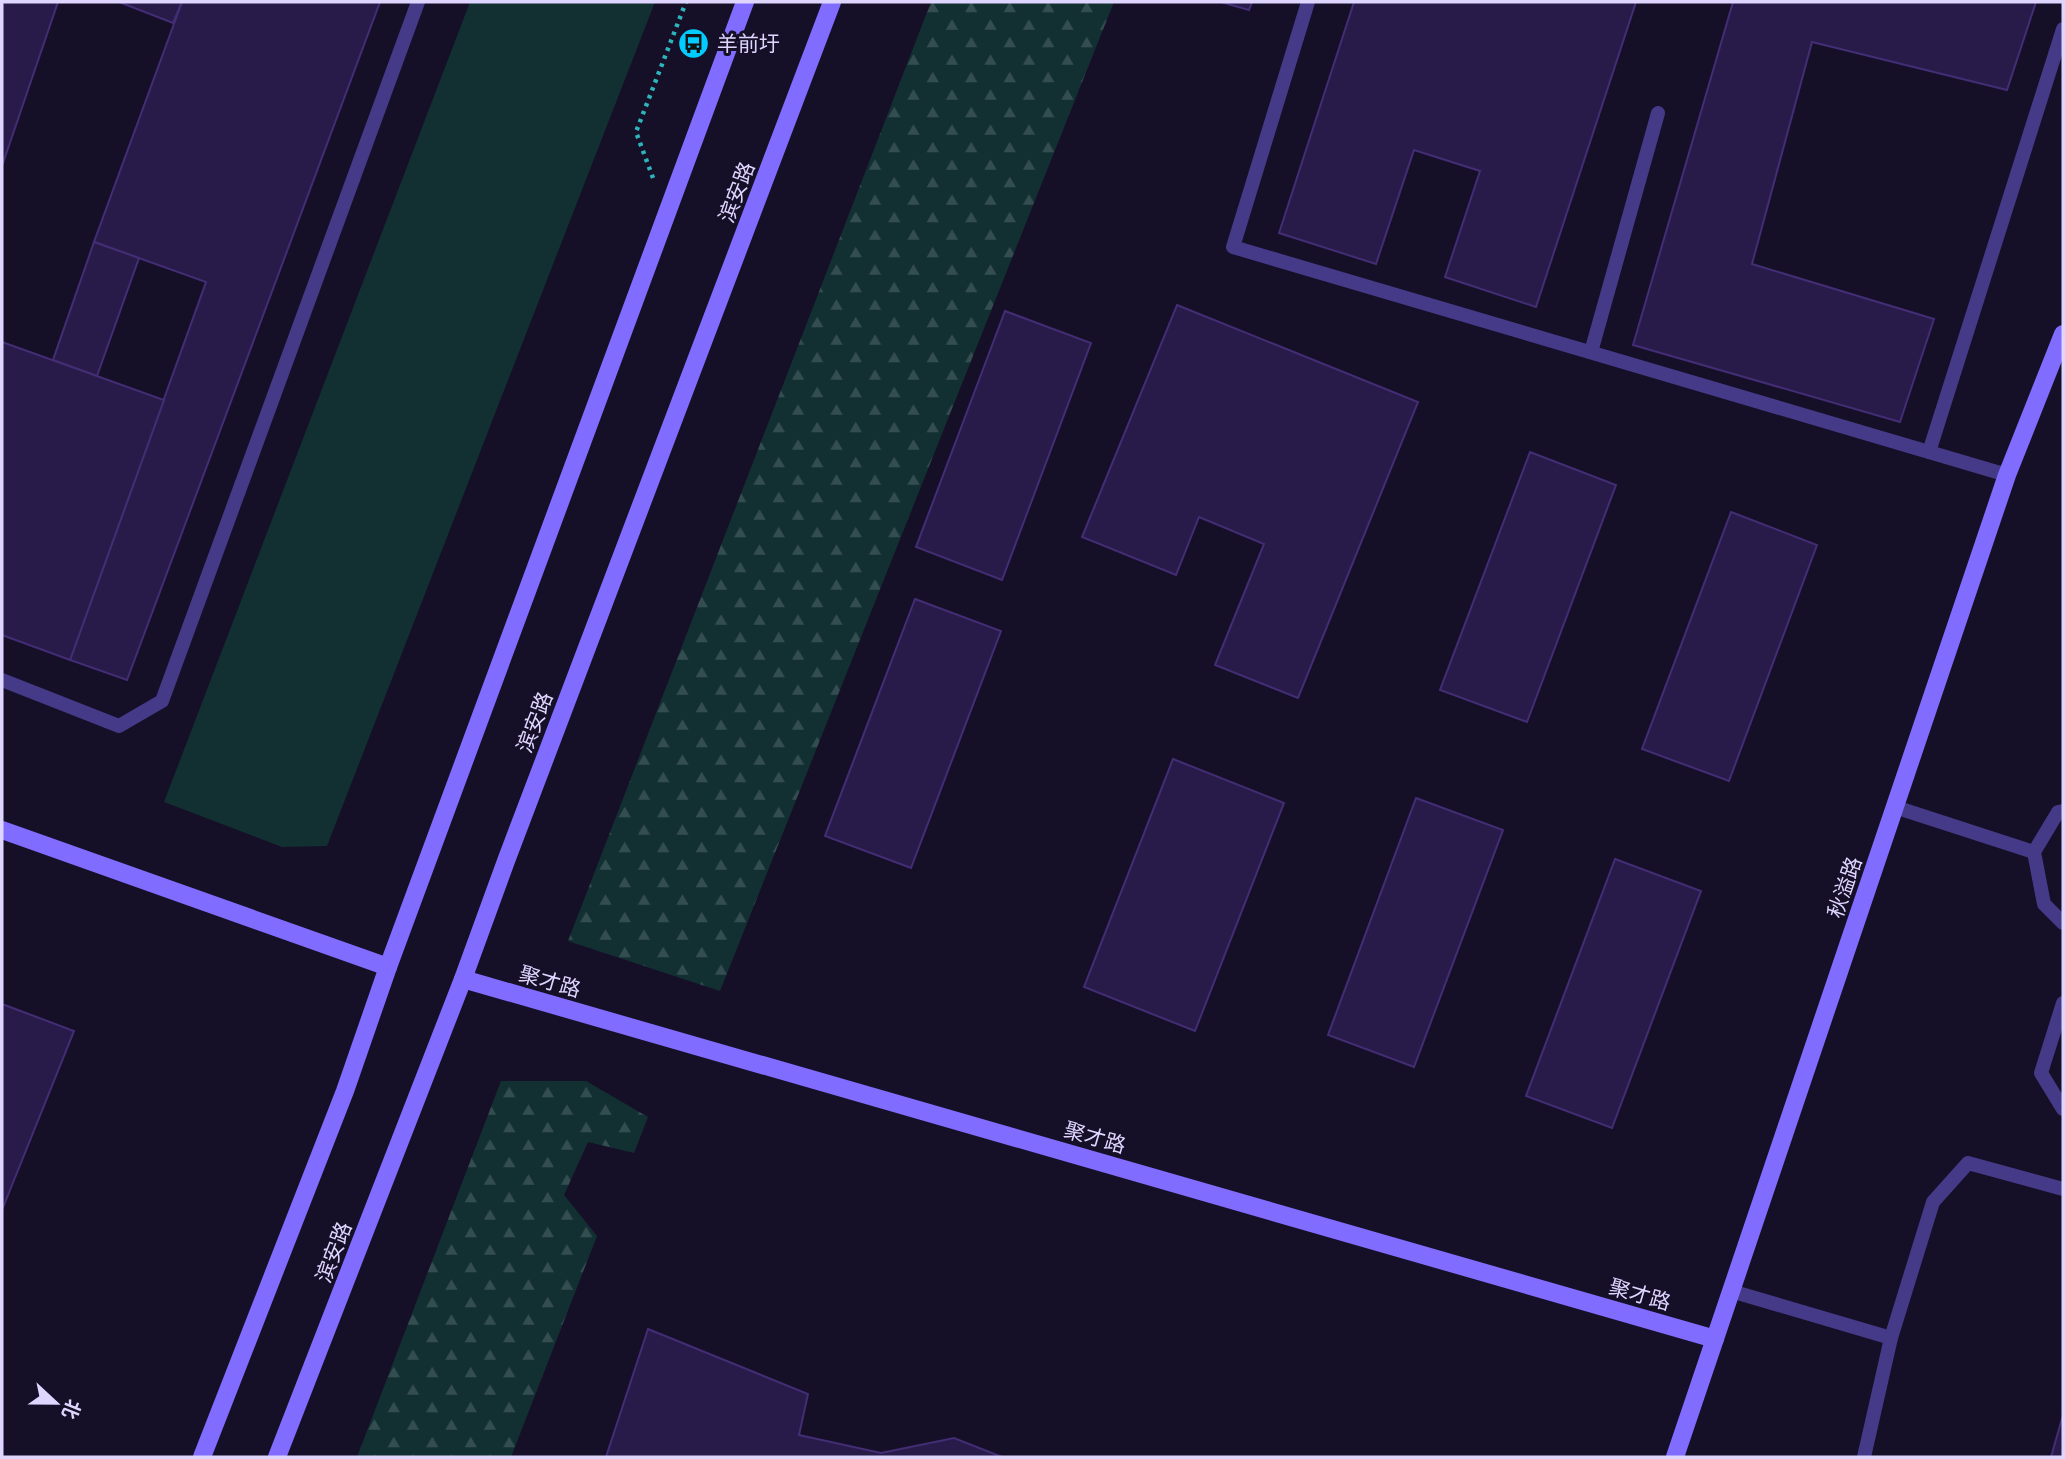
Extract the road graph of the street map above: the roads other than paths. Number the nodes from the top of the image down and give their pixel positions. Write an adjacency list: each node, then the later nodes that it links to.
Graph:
1 (418, 2): 11 (lane)
2 (745, 2): 17 (main road)
3 (832, 2): 18 (main road, 滨安路)
4 (1308, 2): 8 (lane)
5 (2063, 29): 9 (lane)
6 (1658, 113): 8 (lane)
7 (2063, 334): 10 (main road, 秋溢路)
8 (1591, 352): 9 (lane)
9 (1930, 452): 10 (lane)
10 (2007, 475): 12 (main road, 秋溢路)
11 (2, 680)
12 (1895, 807): 15 (lane); 22 (main road, 秋溢路)
13 (2063, 811): 15 (lane)
14 (2, 830): 17 (main road)
15 (2034, 852): 16 (lane)
16 (2063, 923)
17 (388, 967): 25 (main road)
18 (463, 979): 24 (main road, 聚才路); 26 (main road, 滨安路)
19 (2063, 1003): 20 (lane)
20 (2063, 1109)
21 (2063, 1189): 23 (lane)
22 (1731, 1291): 23 (lane); 24 (main road, 秋溢路)
23 (1891, 1338): 28 (lane)
24 (1715, 1339): 27 (main road, 秋溢路)
25 (202, 1457)
26 (277, 1457)
27 (1675, 1457)
28 (1864, 1457)

